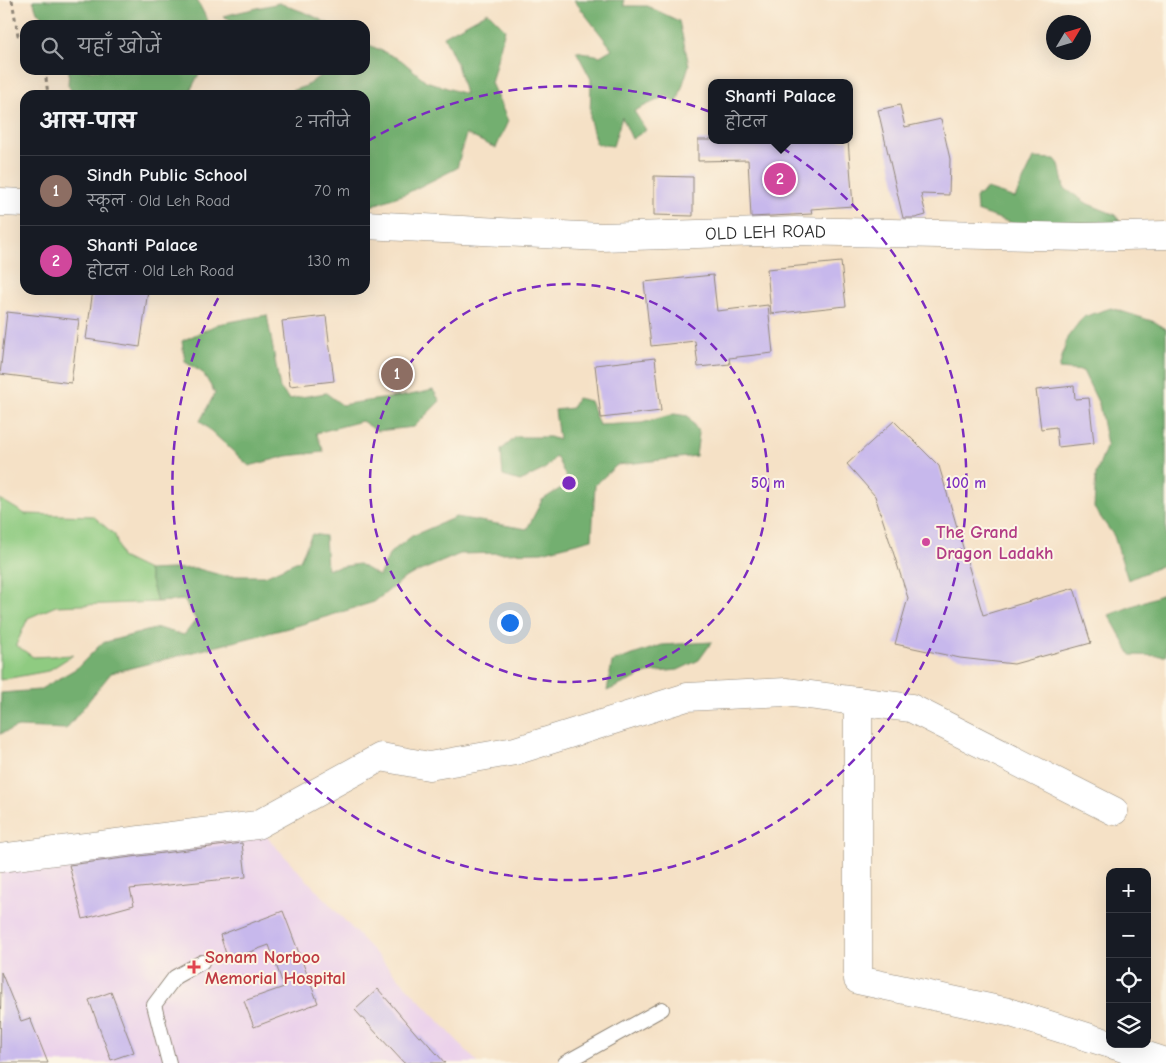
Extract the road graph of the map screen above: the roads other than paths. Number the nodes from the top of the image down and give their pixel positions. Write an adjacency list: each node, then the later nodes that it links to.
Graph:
1 (0, 202): 2 (street)
2 (20, 203)
3 (370, 225): 4 (street, OLD LEH ROAD)
4 (1166, 235)
5 (858, 701): 6 (street); 7 (street); 10 (street)
6 (1114, 811)
7 (0, 858)
8 (202, 962): 13 (lane)
9 (662, 1009): 14 (lane)
10 (1106, 1043)
11 (1122, 1048): 12 (street)
12 (1166, 1062)
13 (169, 1063)
14 (565, 1063)

